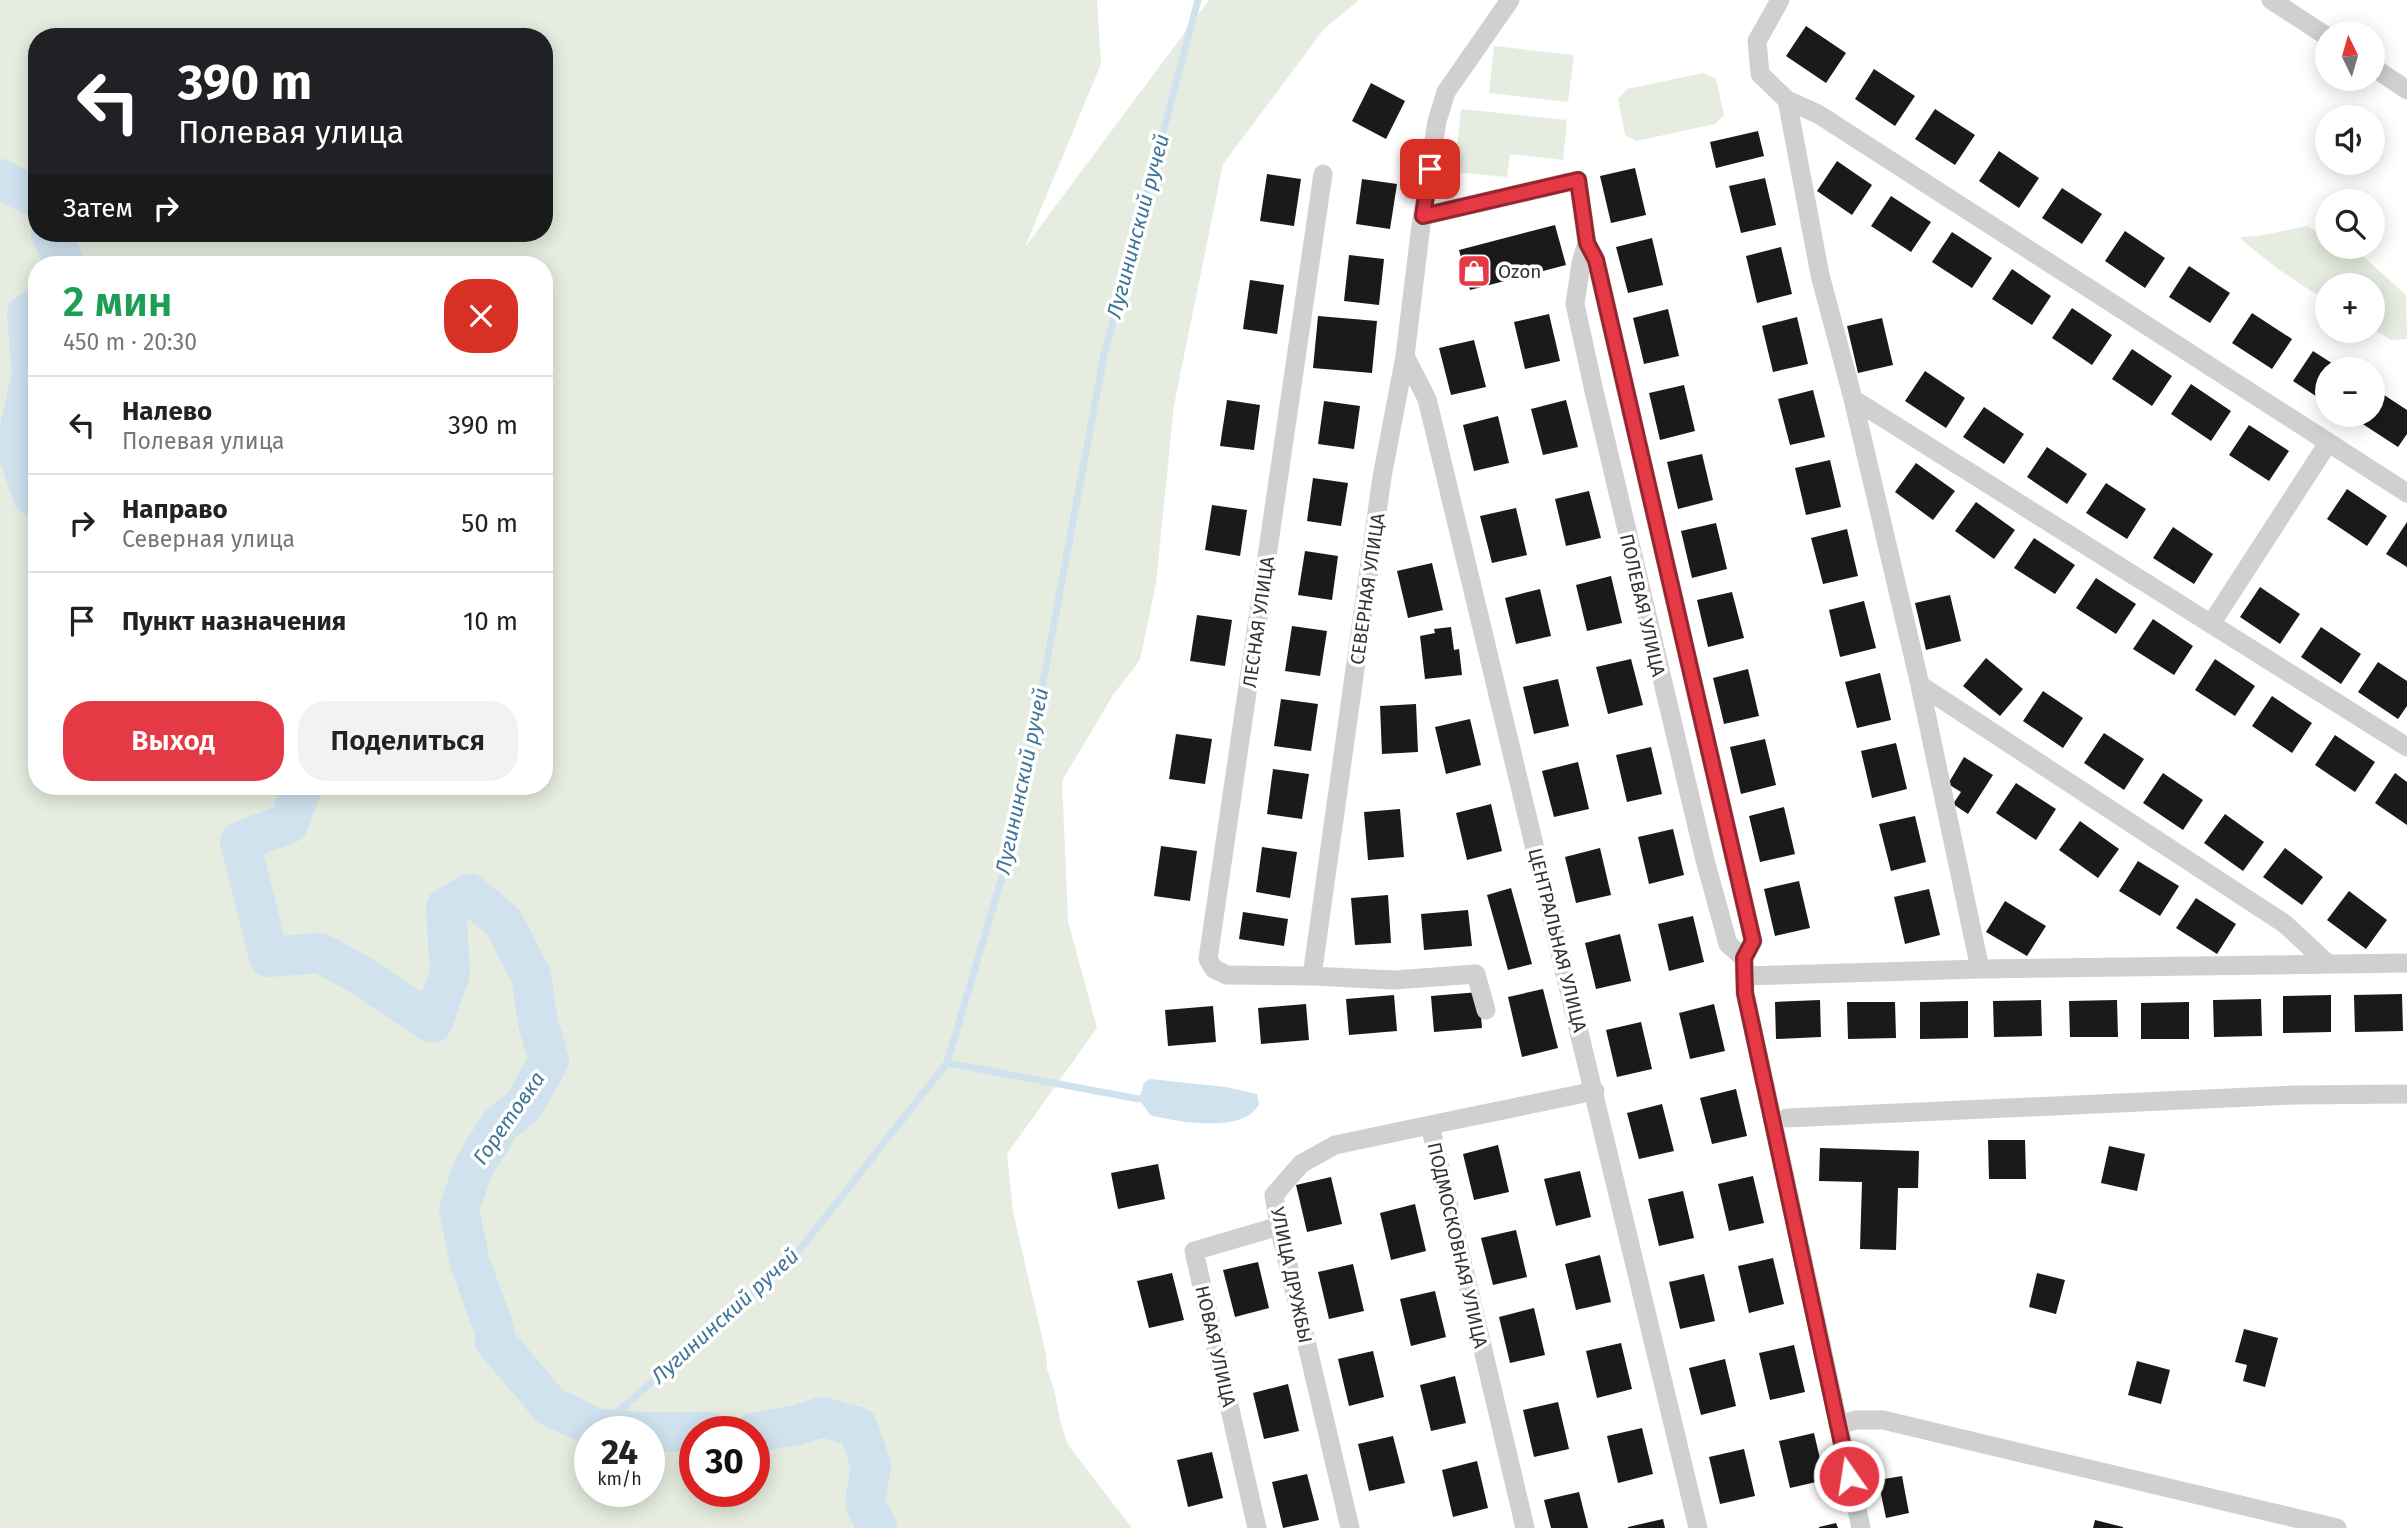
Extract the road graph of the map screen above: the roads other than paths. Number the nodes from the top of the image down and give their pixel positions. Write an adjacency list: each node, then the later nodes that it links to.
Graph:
1 (1510, 0): 9 (street, СЕВЕРНАЯ УЛИЦА)
2 (1780, 0): 7 (street)
3 (2271, 0): 4 (street)
4 (2315, 29)
5 (2385, 75): 6 (street)
6 (2407, 90)
7 (1787, 100): 12 (street); 13 (street)
8 (1323, 174): 24 (street, ЛЕСНАЯ УЛИЦА)
9 (1423, 216): 10 (street, ПОЛЕВАЯ УЛИЦА); 11 (street, СЕВЕРНАЯ УЛИЦА)
10 (1587, 243): 15 (street, ПОЛЕВАЯ УЛИЦА); 16 (street, ПОЛЕВАЯ УЛИЦА)
11 (1405, 356): 24 (street, СЕВЕРНАЯ УЛИЦА); 26 (street, ЦЕНТРАЛЬНАЯ УЛИЦА)
12 (1853, 399): 17 (street); 18 (street)
13 (2328, 443): 14 (street); 17 (street)
14 (2407, 493)
15 (1676, 611): 16 (street); 22 (street, ПОЛЕВАЯ УЛИЦА)
16 (1646, 619): 22 (street, ПОЛЕВАЯ УЛИЦА)
17 (2211, 624): 19 (street)
18 (1920, 685): 21 (street); 23 (street)
19 (2407, 747)
20 (2407, 963): 21 (street)
21 (2328, 964): 23 (street)
22 (1744, 967): 23 (street); 31 (street, ПОЛЕВАЯ УЛИЦА)
23 (1980, 969)
24 (1312, 976): 25 (street)
25 (1486, 1010)
26 (1595, 1091): 29 (street, ПОДМОСКОВНАЯ УЛИЦА); 35 (street, ЦЕНТРАЛЬНАЯ УЛИЦА)
27 (2407, 1094): 28 (street)
28 (1787, 1118)
29 (1430, 1125): 30 (street, УЛИЦА ДРУЖБЫ); 34 (street, ПОДМОСКОВНАЯ УЛИЦА)
30 (1279, 1226): 32 (street, НОВАЯ УЛИЦА); 33 (street, УЛИЦА ДРУЖБЫ)
31 (1838, 1424): 36 (street, ПОЛЕВАЯ УЛИЦА); 37 (street)
32 (1257, 1528)
33 (1350, 1528)
34 (1524, 1528)
35 (1699, 1528)
36 (1861, 1528)
37 (2337, 1528)

